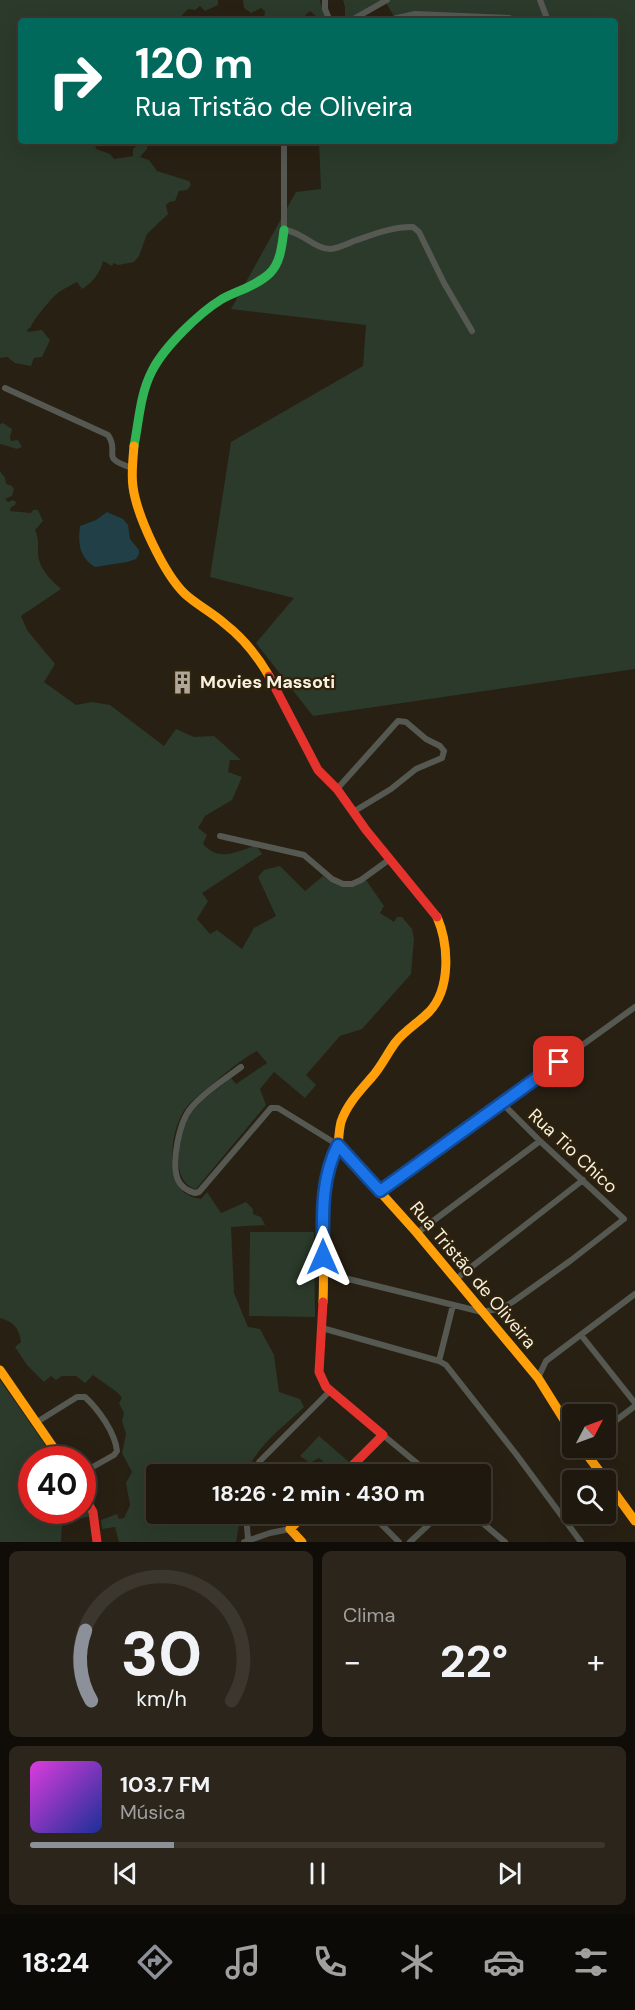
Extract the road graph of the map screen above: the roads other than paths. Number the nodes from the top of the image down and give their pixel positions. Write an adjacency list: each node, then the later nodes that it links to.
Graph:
1 (325, 0): 4 (street)
2 (387, 0): 5 (street)
3 (540, 0): 8 (street)
4 (329, 18)
5 (355, 18)
6 (397, 18): 7 (street)
7 (509, 18)
8 (548, 18)
9 (284, 144): 10 (street)
10 (284, 230): 11 (street); 13 (street)
11 (472, 331)
12 (5, 388): 13 (street)
13 (132, 468): 14 (street)
14 (337, 789): 15 (street); 15 (street)
15 (353, 812): 17 (street)
16 (220, 836): 17 (street)
17 (390, 859): 22 (street)
18 (635, 1007): 20 (street)
19 (241, 1066): 22 (street)
20 (502, 1103): 21 (street, Rua Tio Chico); 24 (street)
21 (540, 1141): 23 (street, Rua Tio Chico); 25 (street)
22 (338, 1145): 24 (street, Rua Tristão de Oliveira); 26 (street)
23 (583, 1180): 27 (street); 30 (street, Rua Tio Chico)
24 (380, 1191): 25 (street, Rua Tristão de Oliveira)
25 (417, 1233): 27 (street, Rua Tristão de Oliveira)
26 (324, 1273): 29 (street); 31 (street)
27 (456, 1279): 30 (street, Rua Tristão de Oliveira)
28 (635, 1294): 32 (street)
29 (453, 1305): 30 (street); 33 (street)
30 (482, 1312): 35 (street, Rua Tristão de Oliveira)
31 (322, 1328): 33 (street); 36 (street)
32 (581, 1335): 35 (street); 37 (street)
33 (439, 1361): 62 (street)
34 (0, 1370): 40 (street)
35 (538, 1378): 38 (street, Rua Tristão de Oliveira)
36 (331, 1390): 41 (street); 43 (street)
37 (635, 1404): 39 (street)
38 (562, 1416)
39 (616, 1420)
40 (37, 1422): 42 (street); 46 (street)
41 (383, 1435): 44 (street); 45 (street)
42 (53, 1446)
43 (258, 1464)
44 (354, 1464)
45 (418, 1464)
46 (96, 1465)
47 (616, 1495): 48 (street)
48 (634, 1519)
49 (95, 1524): 57 (street)
50 (246, 1524): 56 (street)
51 (295, 1524): 55 (street)
52 (381, 1524): 59 (street)
53 (429, 1524): 60 (street)
54 (484, 1524): 61 (street)
55 (290, 1529): 56 (street); 58 (street)
56 (246, 1541)
57 (97, 1542)
58 (302, 1542)
59 (399, 1542)
60 (410, 1542)
61 (505, 1542)
62 (581, 1542)

